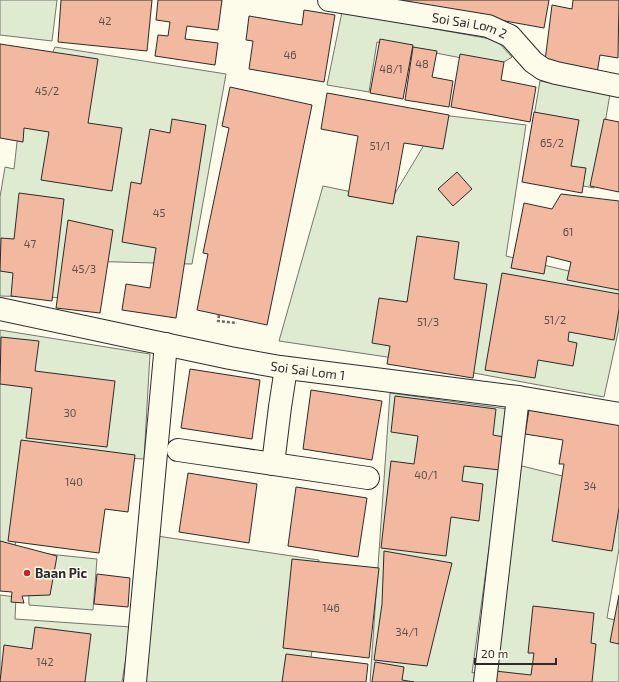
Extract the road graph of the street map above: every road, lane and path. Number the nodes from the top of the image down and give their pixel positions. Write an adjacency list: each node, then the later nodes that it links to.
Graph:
1 (329, 0): 2 (street, Soi Sai Lom 2)
2 (619, 86)
3 (0, 309): 6 (street, Soi Sai Lom 1)
4 (219, 314): 5 (path)
5 (237, 323)
6 (166, 344): 7 (street, Soi Sai Lom 1); 13 (street)
7 (286, 368): 8 (street, Soi Sai Lom 1); 11 (street)
8 (518, 397): 9 (street, Soi Sai Lom 1); 14 (street)
9 (618, 408)
10 (178, 450): 11 (street)
11 (273, 464): 12 (street)
12 (368, 478)
13 (135, 682)
14 (485, 682)

